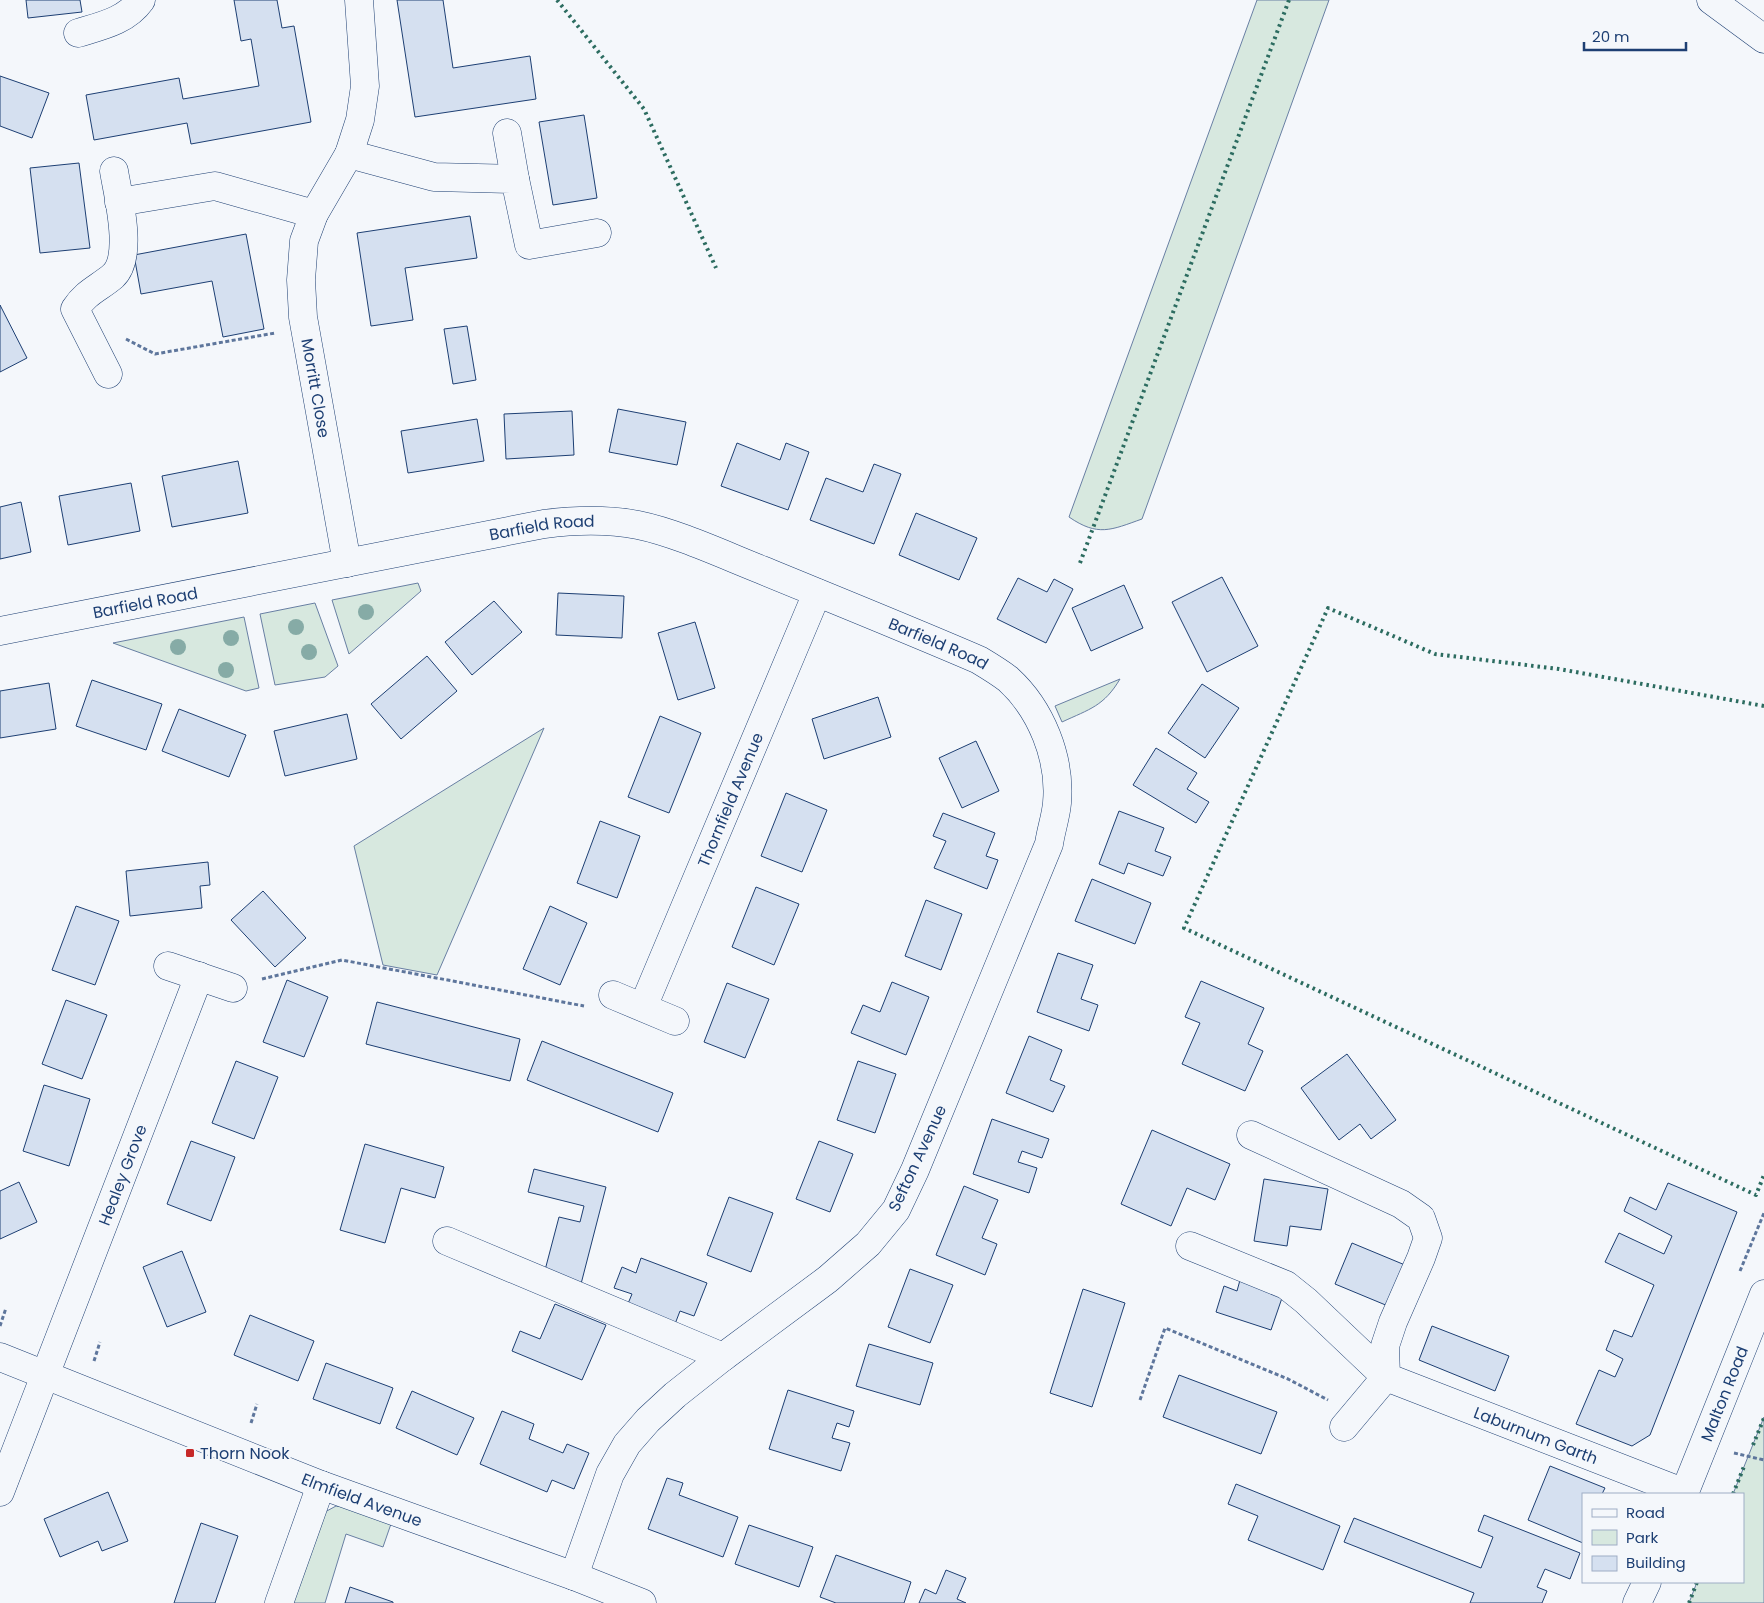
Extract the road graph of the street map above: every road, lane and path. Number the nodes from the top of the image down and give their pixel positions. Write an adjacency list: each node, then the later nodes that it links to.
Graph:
1 (141, 0): 4 (street)
2 (359, 0): 7 (street, Morritt Close)
3 (1711, 0): 5 (street)
4 (78, 33)
5 (1764, 39)
6 (507, 133): 9 (street)
7 (348, 154): 9 (street); 11 (street, Morritt Close)
8 (114, 171): 10 (street)
9 (515, 179): 12 (street)
10 (119, 202): 11 (street); 14 (street)
11 (314, 214): 13 (street, Morritt Close)
12 (598, 234)
13 (305, 328): 14 (path); 16 (street, Morritt Close)
14 (94, 347): 15 (street)
15 (108, 374)
16 (347, 563): 17 (street, Barfield Road); 18 (street, Barfield Road)
17 (817, 593): 19 (street, Barfield Road); 24 (street, Thornfield Avenue)
18 (0, 631)
19 (1041, 722): 33 (street, Sefton Avenue)
20 (168, 966): 21 (street)
21 (199, 976): 22 (street); 34 (street, Healey Grove)
22 (233, 988): 23 (path)
23 (614, 995): 24 (street)
24 (643, 1008): 25 (street)
25 (675, 1021)
26 (1251, 1135): 35 (street)
27 (447, 1241): 33 (street)
28 (1190, 1246): 35 (street)
29 (1764, 1294): 41 (street, Malton Road)
30 (6, 1308): 31 (path)
31 (0, 1326)
32 (0, 1357): 34 (street, Elmfield Avenue)
33 (723, 1357): 42 (street, Sefton Avenue)
34 (44, 1374): 38 (street, Elmfield Avenue); 39 (street, Healey Grove)
35 (1386, 1377): 37 (street); 40 (street, Laburnum Garth)
36 (1140, 1400): 37 (path)
37 (1350, 1420)
38 (321, 1485): 42 (street, Elmfield Avenue); 44 (street)
39 (0, 1492)
40 (1681, 1493)
41 (1684, 1493)
42 (574, 1576): 45 (street, Elmfield Avenue)
43 (1647, 1583): 46 (street)
44 (279, 1603)
45 (642, 1603)
46 (1638, 1603)

